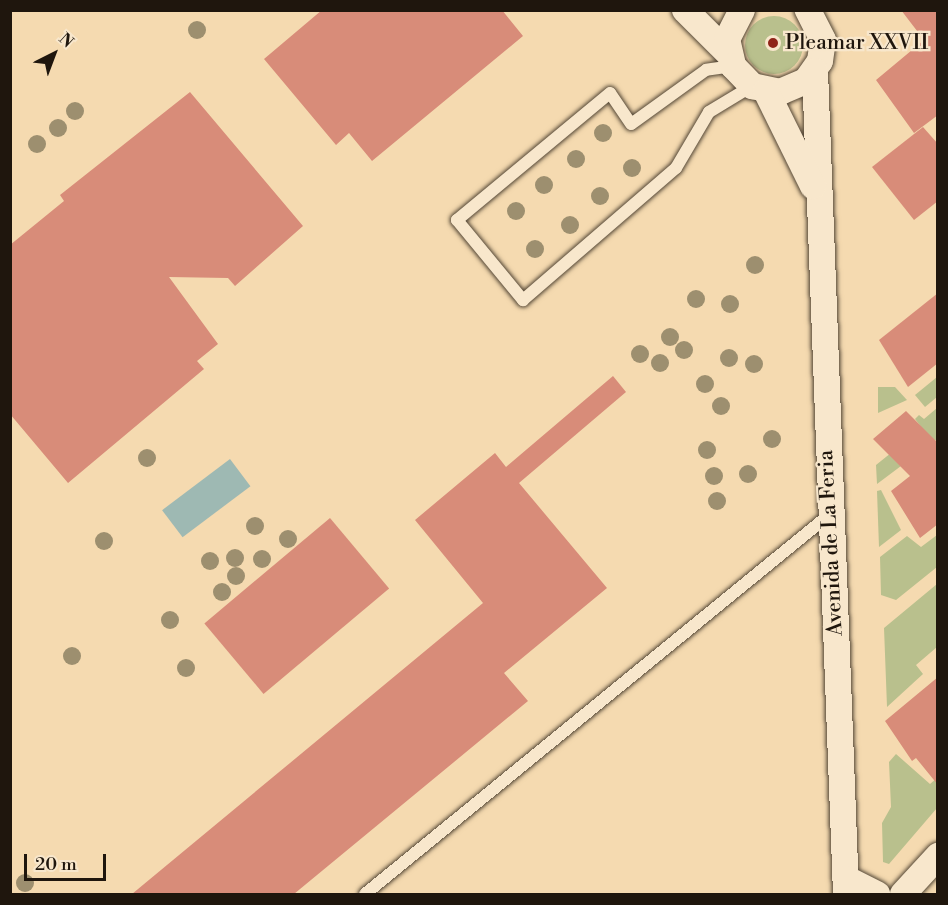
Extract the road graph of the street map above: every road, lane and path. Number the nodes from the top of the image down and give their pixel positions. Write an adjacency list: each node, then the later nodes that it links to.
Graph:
1 (685, 10): 4 (street)
2 (742, 10): 4 (street)
3 (810, 11): 5 (street, Avenida de La Feria)
4 (730, 59): 6 (street, Avenida de La Feria); 6 (lane)
5 (815, 70): 6 (street); 7 (street, Avenida de La Feria)
6 (759, 89): 7 (street, Avenida de La Feria)
7 (816, 192): 8 (street, Avenida de La Feria)
8 (829, 514): 10 (street, Avenida de La Feria); 11 (lane)
9 (938, 856): 13 (street)
10 (847, 887): 12 (street)
11 (364, 894)
12 (878, 894)
13 (903, 894)

